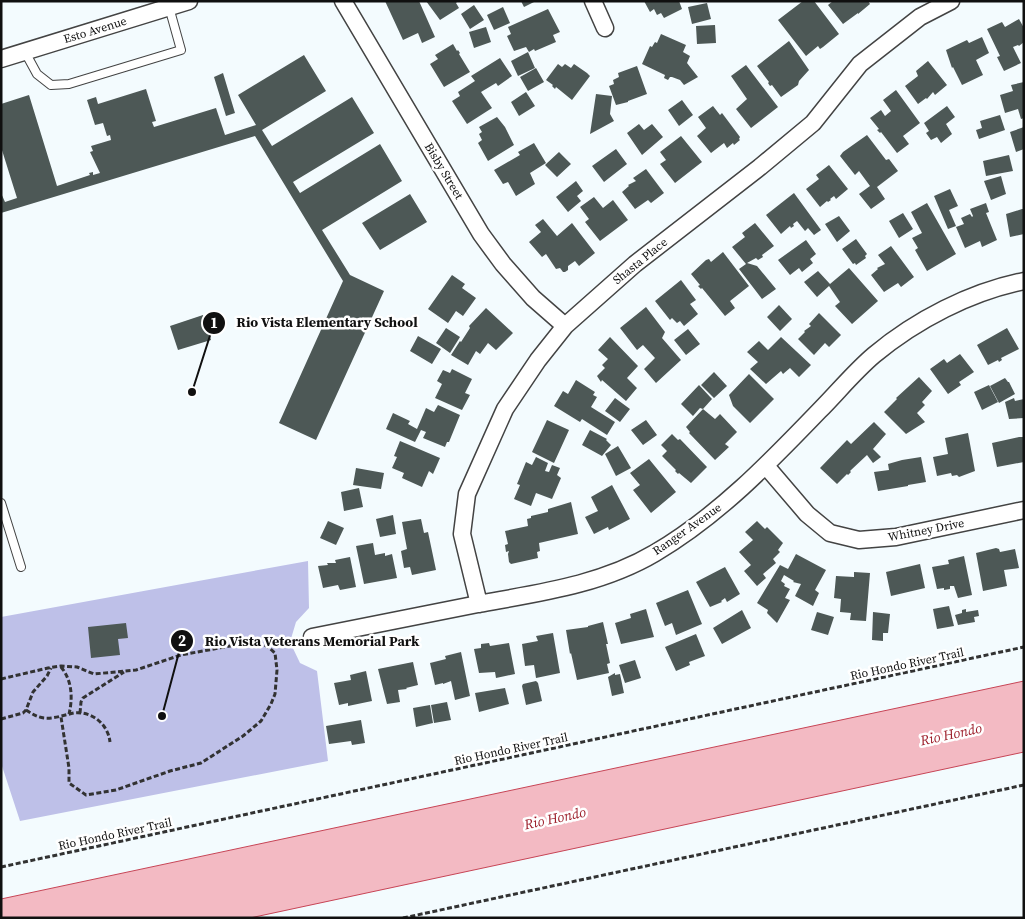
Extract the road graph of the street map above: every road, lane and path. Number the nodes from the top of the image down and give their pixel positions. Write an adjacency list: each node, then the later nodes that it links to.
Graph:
1 (189, 1): 5 (street, Esto Avenue)
2 (343, 1): 10 (street, Bisby Street)
3 (593, 1): 6 (street)
4 (951, 1): 10 (street, Shasta Place)
5 (169, 7): 7 (street, Esto Avenue); 7 (lane)
6 (605, 28)
7 (25, 52): 8 (street, Esto Avenue)
8 (1, 58)
9 (1024, 281): 11 (street, Ranger Avenue)
10 (565, 326): 15 (street, Shasta Place)
11 (766, 466): 13 (street, Whitney Drive); 15 (street, Ranger Avenue)
12 (1, 503): 14 (lane)
13 (1024, 510)
14 (21, 567)
15 (479, 604): 16 (street, Ranger Avenue)
16 (312, 637)
17 (1024, 647): 29 (path, Rio Hondo River Trail)
18 (61, 666): 19 (path); 20 (path); 24 (path)
19 (51, 667): 21 (path); 22 (path)
20 (126, 671): 23 (path); 25 (path)
21 (1, 679)
22 (26, 710): 25 (path); 26 (path)
23 (80, 713): 24 (path); 27 (path)
24 (69, 714): 25 (path)
25 (60, 717)
26 (1, 719)
27 (110, 742)
28 (1024, 785): 30 (path)
29 (1, 868)
30 (403, 918)

